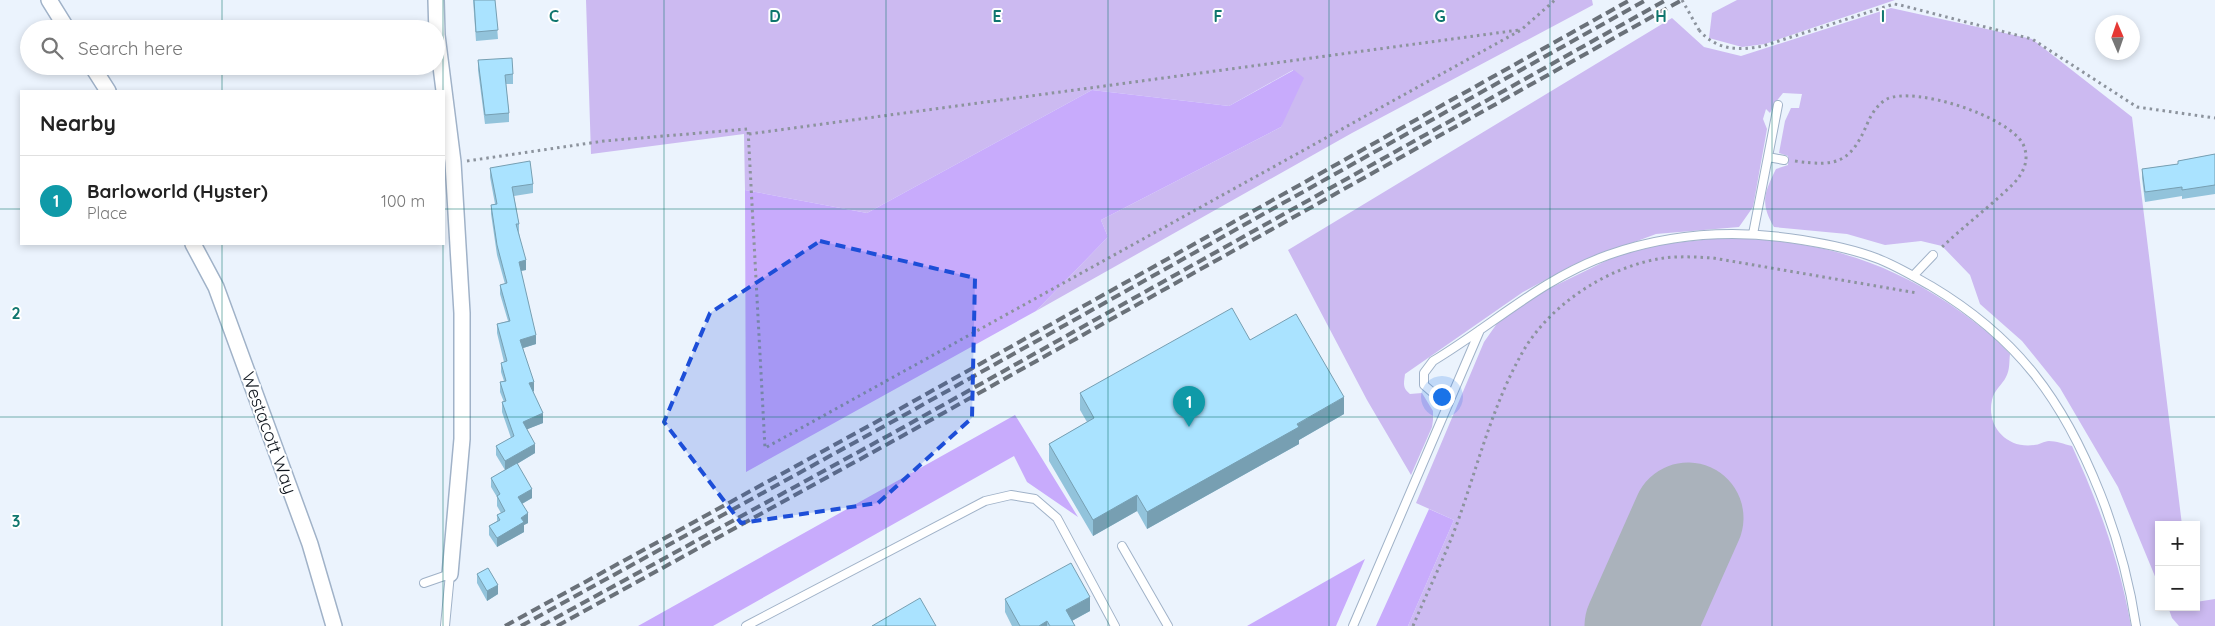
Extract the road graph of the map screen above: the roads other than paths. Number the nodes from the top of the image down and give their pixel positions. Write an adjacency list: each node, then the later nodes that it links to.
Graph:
1 (49, 0): 3 (street)
2 (436, 0): 4 (street)
3 (62, 20)
4 (437, 20)
5 (98, 75): 7 (street)
6 (442, 75): 8 (street)
7 (107, 90)
8 (444, 90)
9 (445, 98): 20 (street)
10 (1778, 105): 11 (lane)
11 (1768, 157): 12 (lane); 13 (lane)
12 (1784, 160)
13 (1753, 234): 16 (lane); 17 (lane)
14 (194, 245): 23 (street, Westacott Way)
15 (1933, 255): 16 (lane)
16 (1913, 276): 28 (lane)
17 (1481, 328): 18 (lane); 18 (lane)
18 (1450, 400): 27 (lane)
19 (1122, 546): 26 (lane)
20 (450, 574): 21 (lane); 24 (lane)
21 (424, 583)
22 (749, 625): 25 (lane)
23 (334, 626)
24 (445, 626)
25 (1115, 626)
26 (1168, 626)
27 (1353, 626)
28 (2136, 626)

